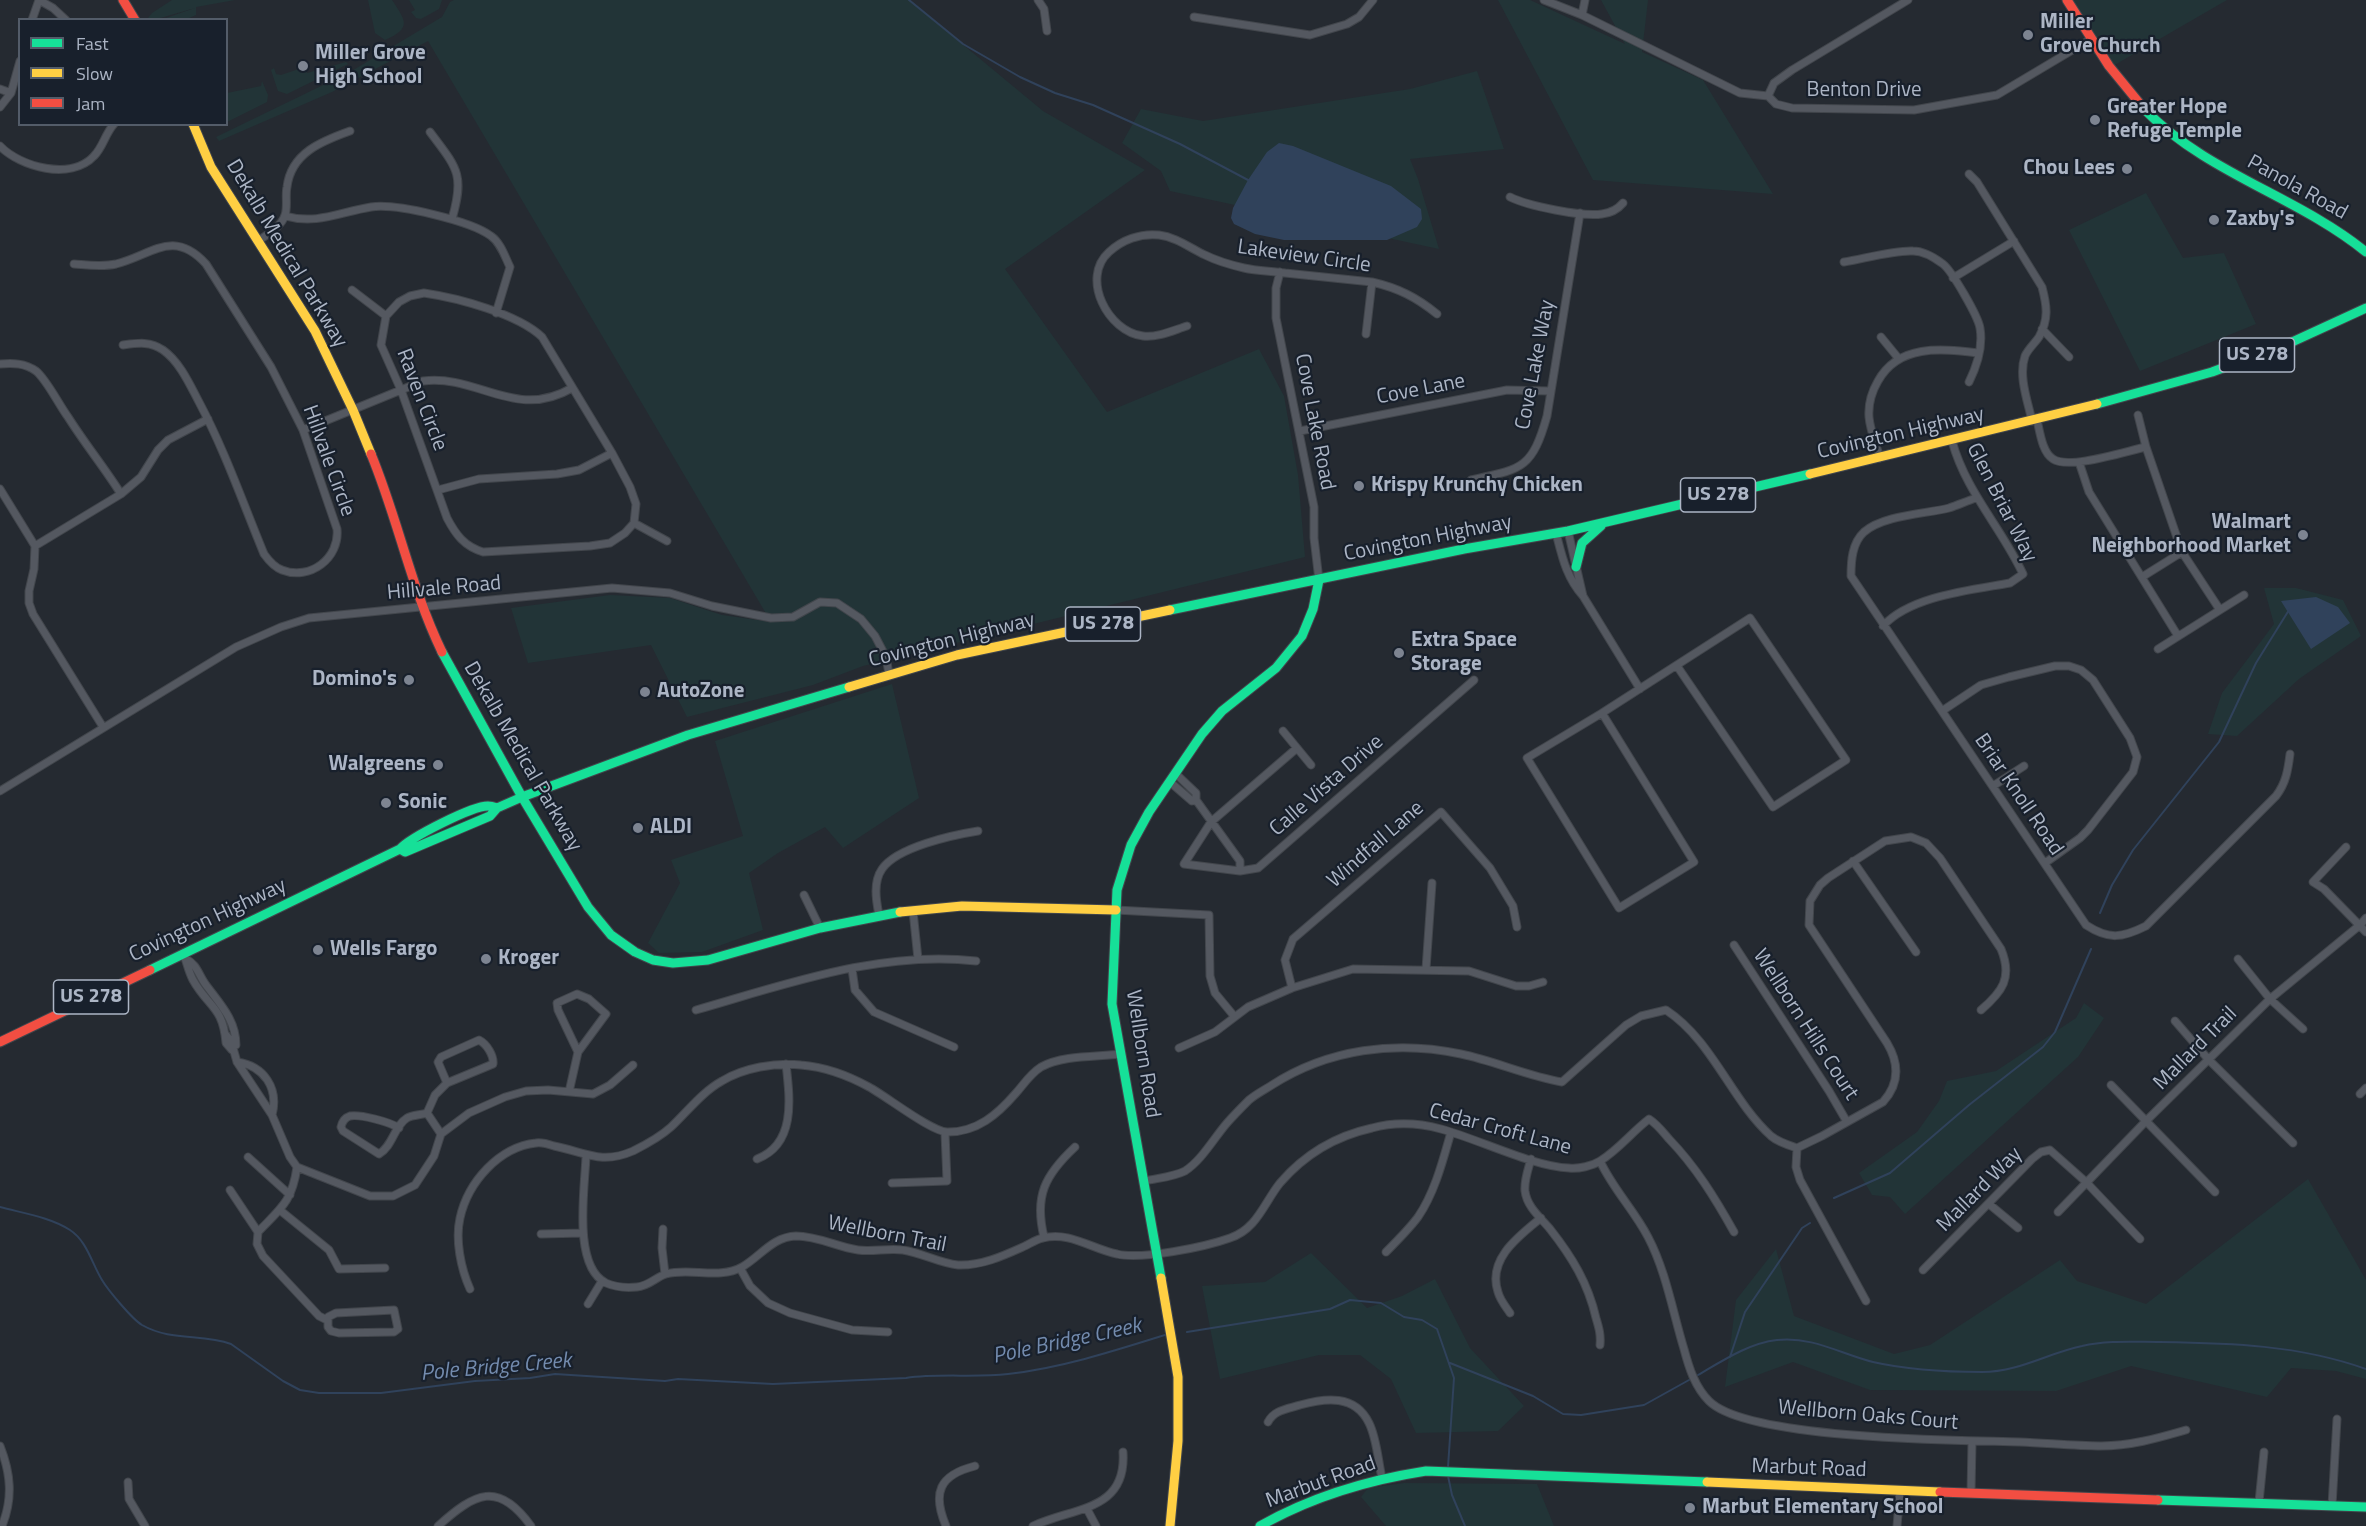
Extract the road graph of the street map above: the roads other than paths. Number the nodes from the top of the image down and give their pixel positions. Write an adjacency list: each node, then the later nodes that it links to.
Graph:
1 (39, 0): 11 (street); 12 (street)
2 (123, 0): 13 (main road)
3 (1038, 0): 14 (street)
4 (1373, 0): 10 (street)
5 (1544, 0): 9 (street, Benton Drive)
6 (1585, 0): 9 (street)
7 (1908, 0): 19 (street)
8 (2067, 0): 15 (main road, Panola Road)
9 (1582, 15): 19 (street, Benton Drive)
10 (1194, 17)
11 (33, 18)
12 (64, 18)
13 (134, 18)
14 (1047, 31)
15 (2091, 39): 19 (street, Benton Drive); 34 (main road, Panola Road)
16 (18, 67): 18 (street)
17 (0, 89): 18 (street)
18 (10, 93): 20 (street)
19 (1768, 96)
20 (0, 107)
21 (113, 126): 25 (street)
22 (194, 126): 32 (main road, Dekalb Medical Parkway)
23 (350, 130): 30 (street)
24 (430, 132): 31 (street)
25 (0, 146)
26 (1968, 174): 33 (street)
27 (1510, 197): 29 (street)
28 (1623, 203): 29 (street)
29 (1580, 213): 57 (street, Cove Lake Way)
30 (285, 216): 31 (street); 32 (street)
31 (452, 219): 42 (street)
32 (258, 241): 58 (main road, Dekalb Medical Parkway)
33 (2014, 241): 38 (street); 46 (street)
34 (2366, 252)
35 (1844, 262): 38 (street)
36 (74, 264): 62 (street, Hillvale Circle)
37 (1280, 272): 39 (street, Lakeview Circle); 45 (street, Lakeview Circle); 63 (street, Cove Lake Road)
38 (1953, 278): 50 (street)
39 (1372, 282): 43 (street, Lakeview Circle); 47 (street)
40 (352, 290): 44 (street)
41 (2366, 308): 61 (main road, Covington Highway / US 278)
42 (496, 313): 44 (street); 55 (street)
43 (1437, 314)
44 (386, 316): 56 (street, Raven Circle)
45 (1187, 326)
46 (2042, 329): 51 (street); 61 (street)
47 (1366, 334)
48 (1881, 337): 52 (street)
49 (123, 345): 60 (street, Hillvale Circle)
50 (1979, 353): 52 (street); 54 (street)
51 (2069, 357)
52 (1899, 359): 67 (street)
53 (0, 364): 72 (street)
54 (1969, 382)
55 (572, 388): 56 (street); 66 (street)
56 (401, 390): 58 (street); 71 (street, Raven Circle)
57 (1550, 391): 63 (street, Cove Lane); 69 (street, Cove Lake Way)
58 (353, 410): 62 (street); 86 (main road, Dekalb Medical Parkway)
59 (2138, 415): 65 (street)
60 (208, 419): 62 (street, Hillvale Circle); 72 (street)
61 (2035, 421): 64 (main road, Covington Highway / US 278); 68 (street)
62 (303, 430)
63 (1300, 431): 83 (street, Cove Lake Road)
64 (1952, 441): 67 (main road, Covington Highway / US 278); 73 (street, Glen Briar Way)
65 (2146, 447): 68 (street); 80 (street)
66 (612, 453): 71 (street); 75 (street)
67 (1880, 458): 74 (main road, Covington Highway / US 278)
68 (2079, 462): 82 (street)
69 (1471, 480)
70 (0, 489): 79 (street)
71 (438, 490): 75 (street, Raven Circle)
72 (121, 494): 79 (street)
73 (1976, 498): 88 (street, Briar Knoll Road); 88 (street, Glen Briar Way)
74 (1607, 522): 76 (main road, Covington Highway / US 278); 81 (main road)
75 (634, 523): 78 (street)
76 (1568, 531): 77 (main road, Covington Highway / US 278); 81 (street)
77 (1556, 533): 83 (main road, Covington Highway / US 278); 85 (street)
78 (667, 541)
79 (35, 546): 97 (street)
80 (2182, 552): 82 (street); 87 (street)
81 (1576, 567): 85 (street)
82 (2142, 577): 89 (street)
83 (1319, 580): 92 (main road, Covington Highway / US 278); 103 (main road, Wellborn Road)
84 (2244, 595): 87 (street)
85 (1583, 596): 94 (street)
86 (424, 606): 92 (street, Hillvale Road); 97 (street, Hillvale Road); 106 (main road, Dekalb Medical Parkway)
87 (2220, 610): 89 (street)
88 (1883, 626): 95 (street, Briar Knoll Road)
89 (2178, 636): 90 (street)
90 (2158, 649)
91 (1677, 666): 91 (street); 94 (street)
92 (889, 674): 106 (main road, Covington Highway / US 278)
93 (1474, 680): 112 (street, Calle Vista Drive)
94 (1640, 689): 96 (street)
95 (1942, 711): 104 (street, Briar Knoll Road); 111 (street)
96 (1602, 713): 96 (street)
97 (103, 727): 105 (street, Hillvale Road)
98 (1283, 731): 99 (street)
99 (1297, 748): 101 (street); 107 (street)
100 (2290, 754): 111 (street, Briar Knoll Road)
101 (1311, 765)
102 (2024, 766): 104 (street)
103 (1172, 777): 107 (street); 116 (main road, Wellborn Road)
104 (1993, 786): 111 (street, Briar Knoll Road)
105 (0, 791)
106 (522, 797): 121 (main road, Dekalb Medical Parkway); 125 (main road, Covington Highway / US 278)
107 (1211, 822): 112 (street); 112 (street, Calle Vista Drive)
108 (978, 831): 117 (street)
109 (2346, 847): 119 (street)
110 (1853, 861): 124 (street); 135 (street); 156 (street)
111 (2044, 863)
112 (1240, 870)
113 (1432, 883): 130 (street)
114 (804, 895): 121 (street)
115 (913, 910): 116 (main road, Dekalb Medical Parkway); 117 (main road, Dekalb Medical Parkway); 126 (street)
116 (1116, 910): 136 (street); 143 (main road, Wellborn Road)
117 (879, 915): 121 (main road, Dekalb Medical Parkway)
118 (2366, 918): 119 (street, Mallard Trail)
119 (2360, 925): 122 (street); 133 (street, Mallard Trail)
120 (1517, 927): 132 (street, Windfall Lane)
121 (820, 928)
122 (2366, 932)
123 (1734, 945): 156 (street, Wellborn Hills Court)
124 (1916, 952)
125 (184, 956): 139 (main road, Covington Highway / US 278); 145 (street)
126 (918, 959): 128 (street); 129 (street)
127 (2238, 959): 133 (street)
128 (976, 961)
129 (852, 969): 134 (street); 140 (street)
130 (1426, 969): 131 (street); 132 (street)
131 (1543, 982)
132 (1292, 988): 136 (street)
133 (2270, 999): 138 (street); 144 (street, Mallard Trail)
134 (696, 1010)
135 (1981, 1010)
136 (1234, 1016): 141 (street)
137 (2175, 1021): 144 (street)
138 (2303, 1029)
139 (0, 1042)
140 (954, 1047)
141 (1179, 1048)
142 (578, 1052): 142 (street); 151 (street)
143 (1121, 1054): 159 (street); 170 (main road, Wellborn Road)
144 (2209, 1060): 155 (street, Mallard Trail); 161 (street)
145 (237, 1062): 154 (street); 154 (street)
146 (786, 1064): 159 (street); 164 (street); 166 (street)
147 (633, 1065): 151 (street)
148 (447, 1083): 148 (street); 153 (street)
149 (2111, 1085): 155 (street)
150 (2366, 1088): 152 (street)
151 (569, 1092): 160 (street)
152 (2360, 1094)
153 (427, 1113): 157 (street); 160 (street)
154 (272, 1115): 169 (street)
155 (2146, 1121): 171 (street, Mallard Trail); 174 (street)
156 (1847, 1122): 163 (street)
157 (399, 1128): 157 (street)
158 (1451, 1132): 167 (street, Cedar Croft Lane); 188 (street); 189 (street, Cedar Croft Lane)
159 (945, 1133): 172 (street)
160 (441, 1134): 169 (street)
161 (2293, 1143)
162 (1075, 1148): 186 (street)
163 (1797, 1148): 170 (street); 196 (street)
164 (586, 1156): 184 (street); 195 (street)
165 (248, 1157): 175 (street)
166 (757, 1159)
167 (1532, 1159): 168 (street, Cedar Croft Lane); 179 (street)
168 (1600, 1161): 183 (street, Cedar Croft Lane); 205 (street, Wellborn Oaks Court)
169 (297, 1167): 175 (street)
170 (1145, 1181): 189 (main road, Wellborn Road)
171 (2086, 1182): 176 (street, Mallard Way); 178 (street, Mallard Trail); 187 (street, Mallard Way)
172 (892, 1184)
173 (230, 1190): 182 (street)
174 (2215, 1192)
175 (290, 1195): 177 (street)
176 (1989, 1204): 180 (street); 192 (street, Mallard Way)
177 (281, 1211): 182 (street); 190 (street)
178 (2058, 1212)
179 (1541, 1218): 198 (street); 201 (street)
180 (2018, 1228)
181 (663, 1229): 193 (street)
182 (258, 1232): 199 (street)
183 (1734, 1232)
184 (583, 1233): 185 (street); 194 (street)
185 (541, 1234)
186 (1044, 1237): 189 (street); 191 (street, Wellborn Trail)
187 (2140, 1239)
188 (1386, 1252)
189 (1158, 1254): 225 (main road, Wellborn Road)
190 (385, 1268)
191 (741, 1268): 193 (street, Wellborn Trail); 200 (street)
192 (1923, 1270)
193 (665, 1274): 194 (street, Wellborn Trail)
194 (602, 1281): 197 (street)
195 (470, 1289)
196 (1866, 1300)
197 (588, 1304)
198 (1510, 1313)
199 (327, 1320): 199 (street)
200 (888, 1332)
201 (1600, 1345)
202 (2337, 1419): 215 (street)
203 (1268, 1422): 210 (street)
204 (2186, 1430): 205 (street, Wellborn Oaks Court)
205 (1972, 1442): 213 (street)
206 (0, 1446): 218 (street)
207 (1123, 1452): 217 (street)
208 (2264, 1452): 214 (street)
209 (975, 1466): 222 (street)
210 (1382, 1478): 212 (main road, Marbut Road); 226 (main road, Marbut Road)
211 (128, 1482): 219 (street)
212 (1900, 1491): 213 (main road, Marbut Road); 227 (street)
213 (1971, 1493): 214 (main road, Marbut Road)
214 (2259, 1503): 215 (main road, Marbut Road)
215 (2332, 1506): 216 (main road, Marbut Road)
216 (2366, 1507)
217 (1087, 1509): 223 (street); 224 (street)
218 (2, 1526)
219 (145, 1526)
220 (438, 1526): 221 (street)
221 (531, 1526)
222 (946, 1526)
223 (1033, 1526)
224 (1096, 1526)
225 (1170, 1526)
226 (1260, 1526)
227 (1898, 1526)

